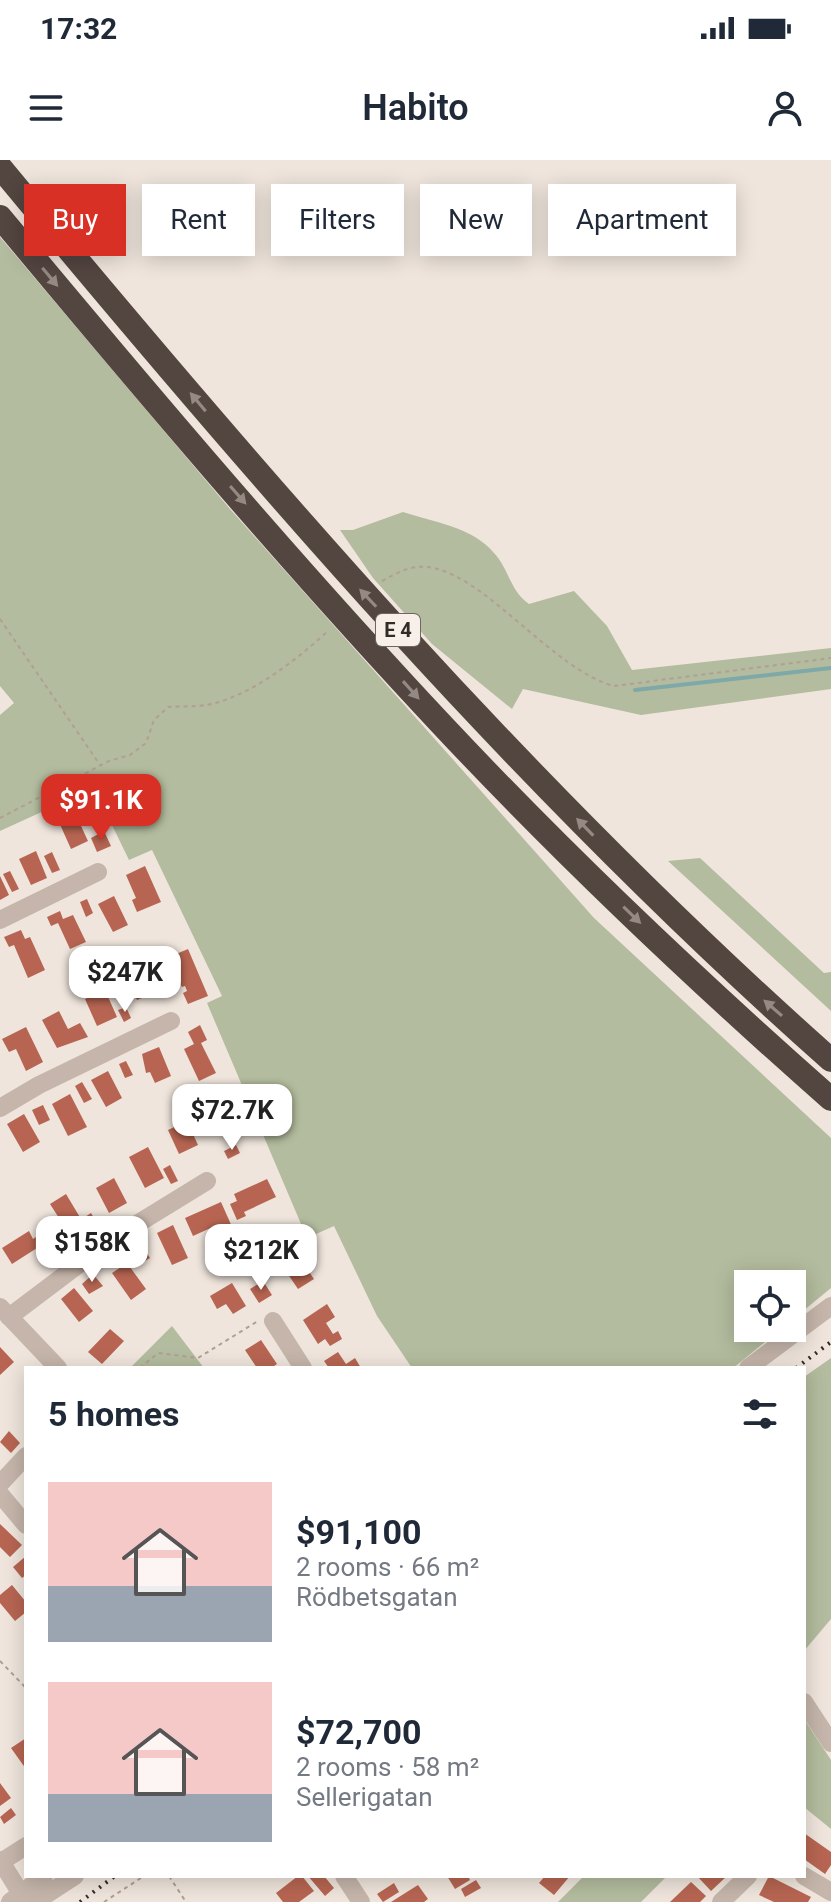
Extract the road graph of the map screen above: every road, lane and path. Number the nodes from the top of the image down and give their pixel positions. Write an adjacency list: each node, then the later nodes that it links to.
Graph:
1 (0, 167): 12 (highway, E 4, one-way to 1)
2 (0, 217): 13 (highway, E 4, one-way to 13)
3 (377, 584): 6 (path)
4 (0, 619): 7 (path)
5 (334, 625): 7 (path)
6 (831, 658)
7 (101, 766): 8 (path)
8 (0, 818)
9 (98, 872): 10 (street)
10 (0, 920)
11 (171, 1021): 14 (street)
12 (831, 1060)
13 (831, 1099)
14 (0, 1108)
15 (207, 1181): 17 (street)
16 (831, 1306): 22 (street)
17 (4, 1312): 19 (street)
18 (273, 1321): 20 (path); 21 (street)
19 (56, 1366)
20 (142, 1366)
21 (302, 1366)
22 (751, 1366)
23 (24, 1458): 24 (street)
24 (0, 1484)
25 (0, 1494): 26 (street)
26 (24, 1523)
27 (0, 1661): 28 (path)
28 (24, 1686)
29 (806, 1705): 30 (street)
30 (831, 1743)
31 (24, 1847): 32 (street)
32 (1, 1861): 41 (street)
33 (806, 1877): 40 (street)
34 (42, 1878): 41 (street)
35 (71, 1878): 41 (street)
36 (141, 1878): 43 (path)
37 (170, 1878): 44 (path)
38 (345, 1878): 42 (street)
39 (746, 1878): 45 (street)
40 (831, 1892)
41 (23, 1900)
42 (359, 1901)
43 (104, 1902)
44 (186, 1902)
45 (721, 1902)

